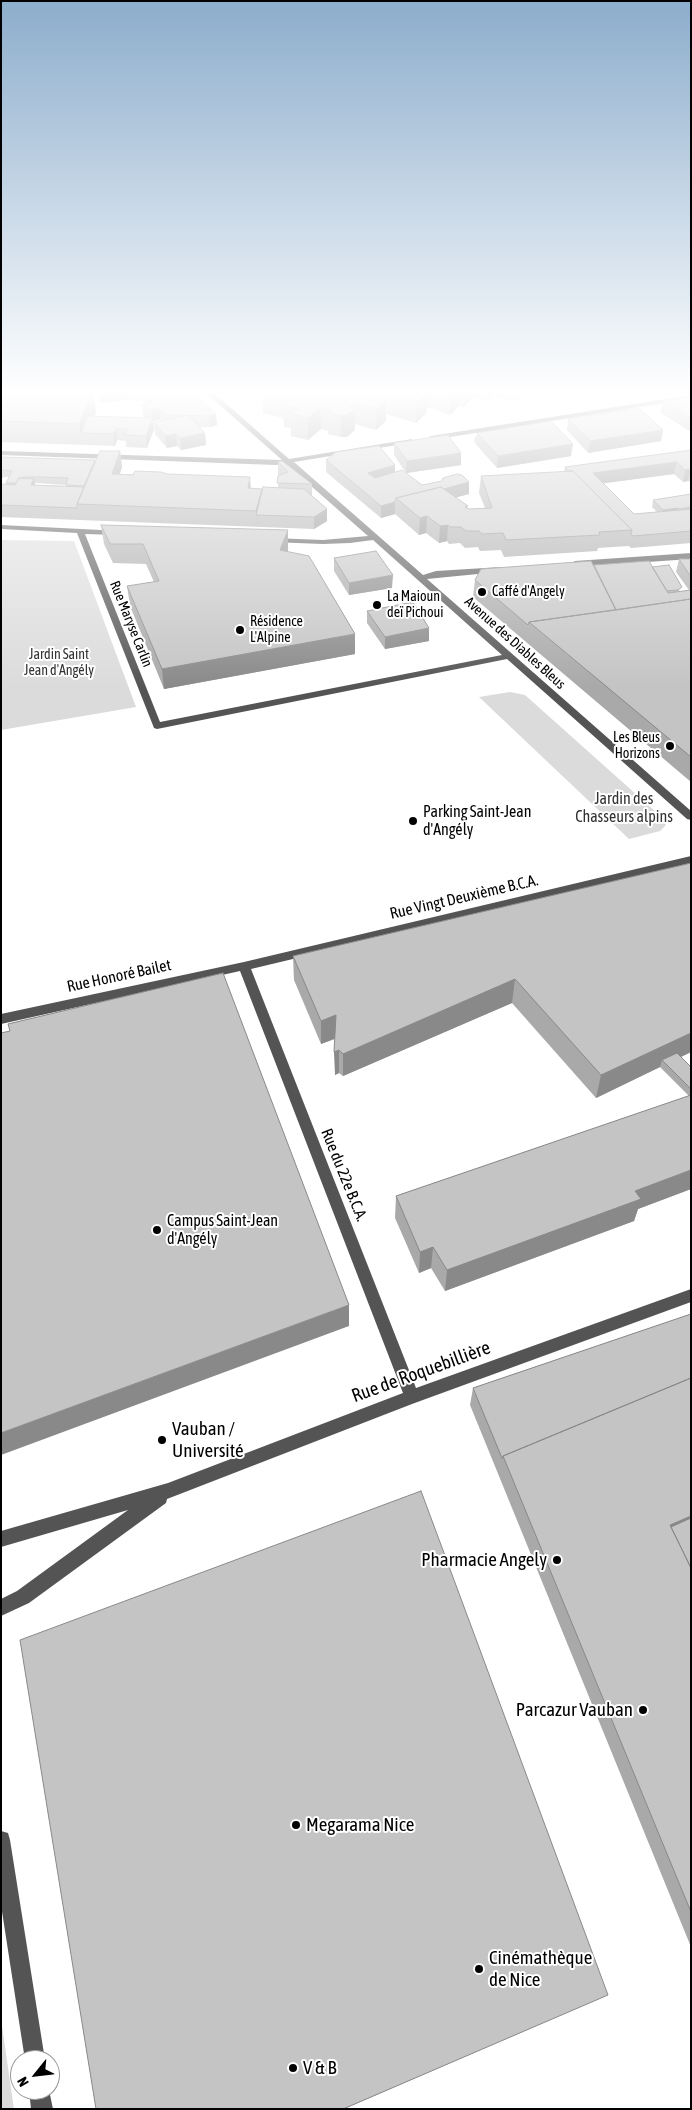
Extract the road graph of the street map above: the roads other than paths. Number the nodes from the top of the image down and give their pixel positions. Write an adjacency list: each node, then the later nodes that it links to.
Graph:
1 (322, 490): 5 (street, Avenue des Diables Bleus)
2 (1, 527): 3 (street)
3 (80, 531): 4 (street); 11 (street, Rue Maryse Carlin)
4 (129, 533)
5 (375, 537): 6 (street); 10 (street, Avenue des Diables Bleus)
6 (265, 540)
7 (691, 556): 8 (street)
8 (562, 565)
9 (512, 568): 10 (street)
10 (421, 578): 11 (street, Avenue des Diables Bleus)
11 (509, 656): 12 (street, Avenue des Diables Bleus)
12 (691, 817)
13 (691, 860): 14 (street, Rue Vingt Deuxième B.C.A.)
14 (244, 966): 15 (street, Rue Honoré Bailet); 17 (street, Rue du 22e B.C.A.)
15 (1, 1019)
16 (691, 1295): 17 (street, Rue de Roquebillière)
17 (412, 1397): 18 (street, Rue de Roquebillière)
18 (168, 1491): 19 (street, Rue de Roquebillière); 20 (street, Rue de Roquebillière)
19 (1, 1539)
20 (1, 1608)
21 (1, 1840): 22 (street)
22 (33, 2050)

